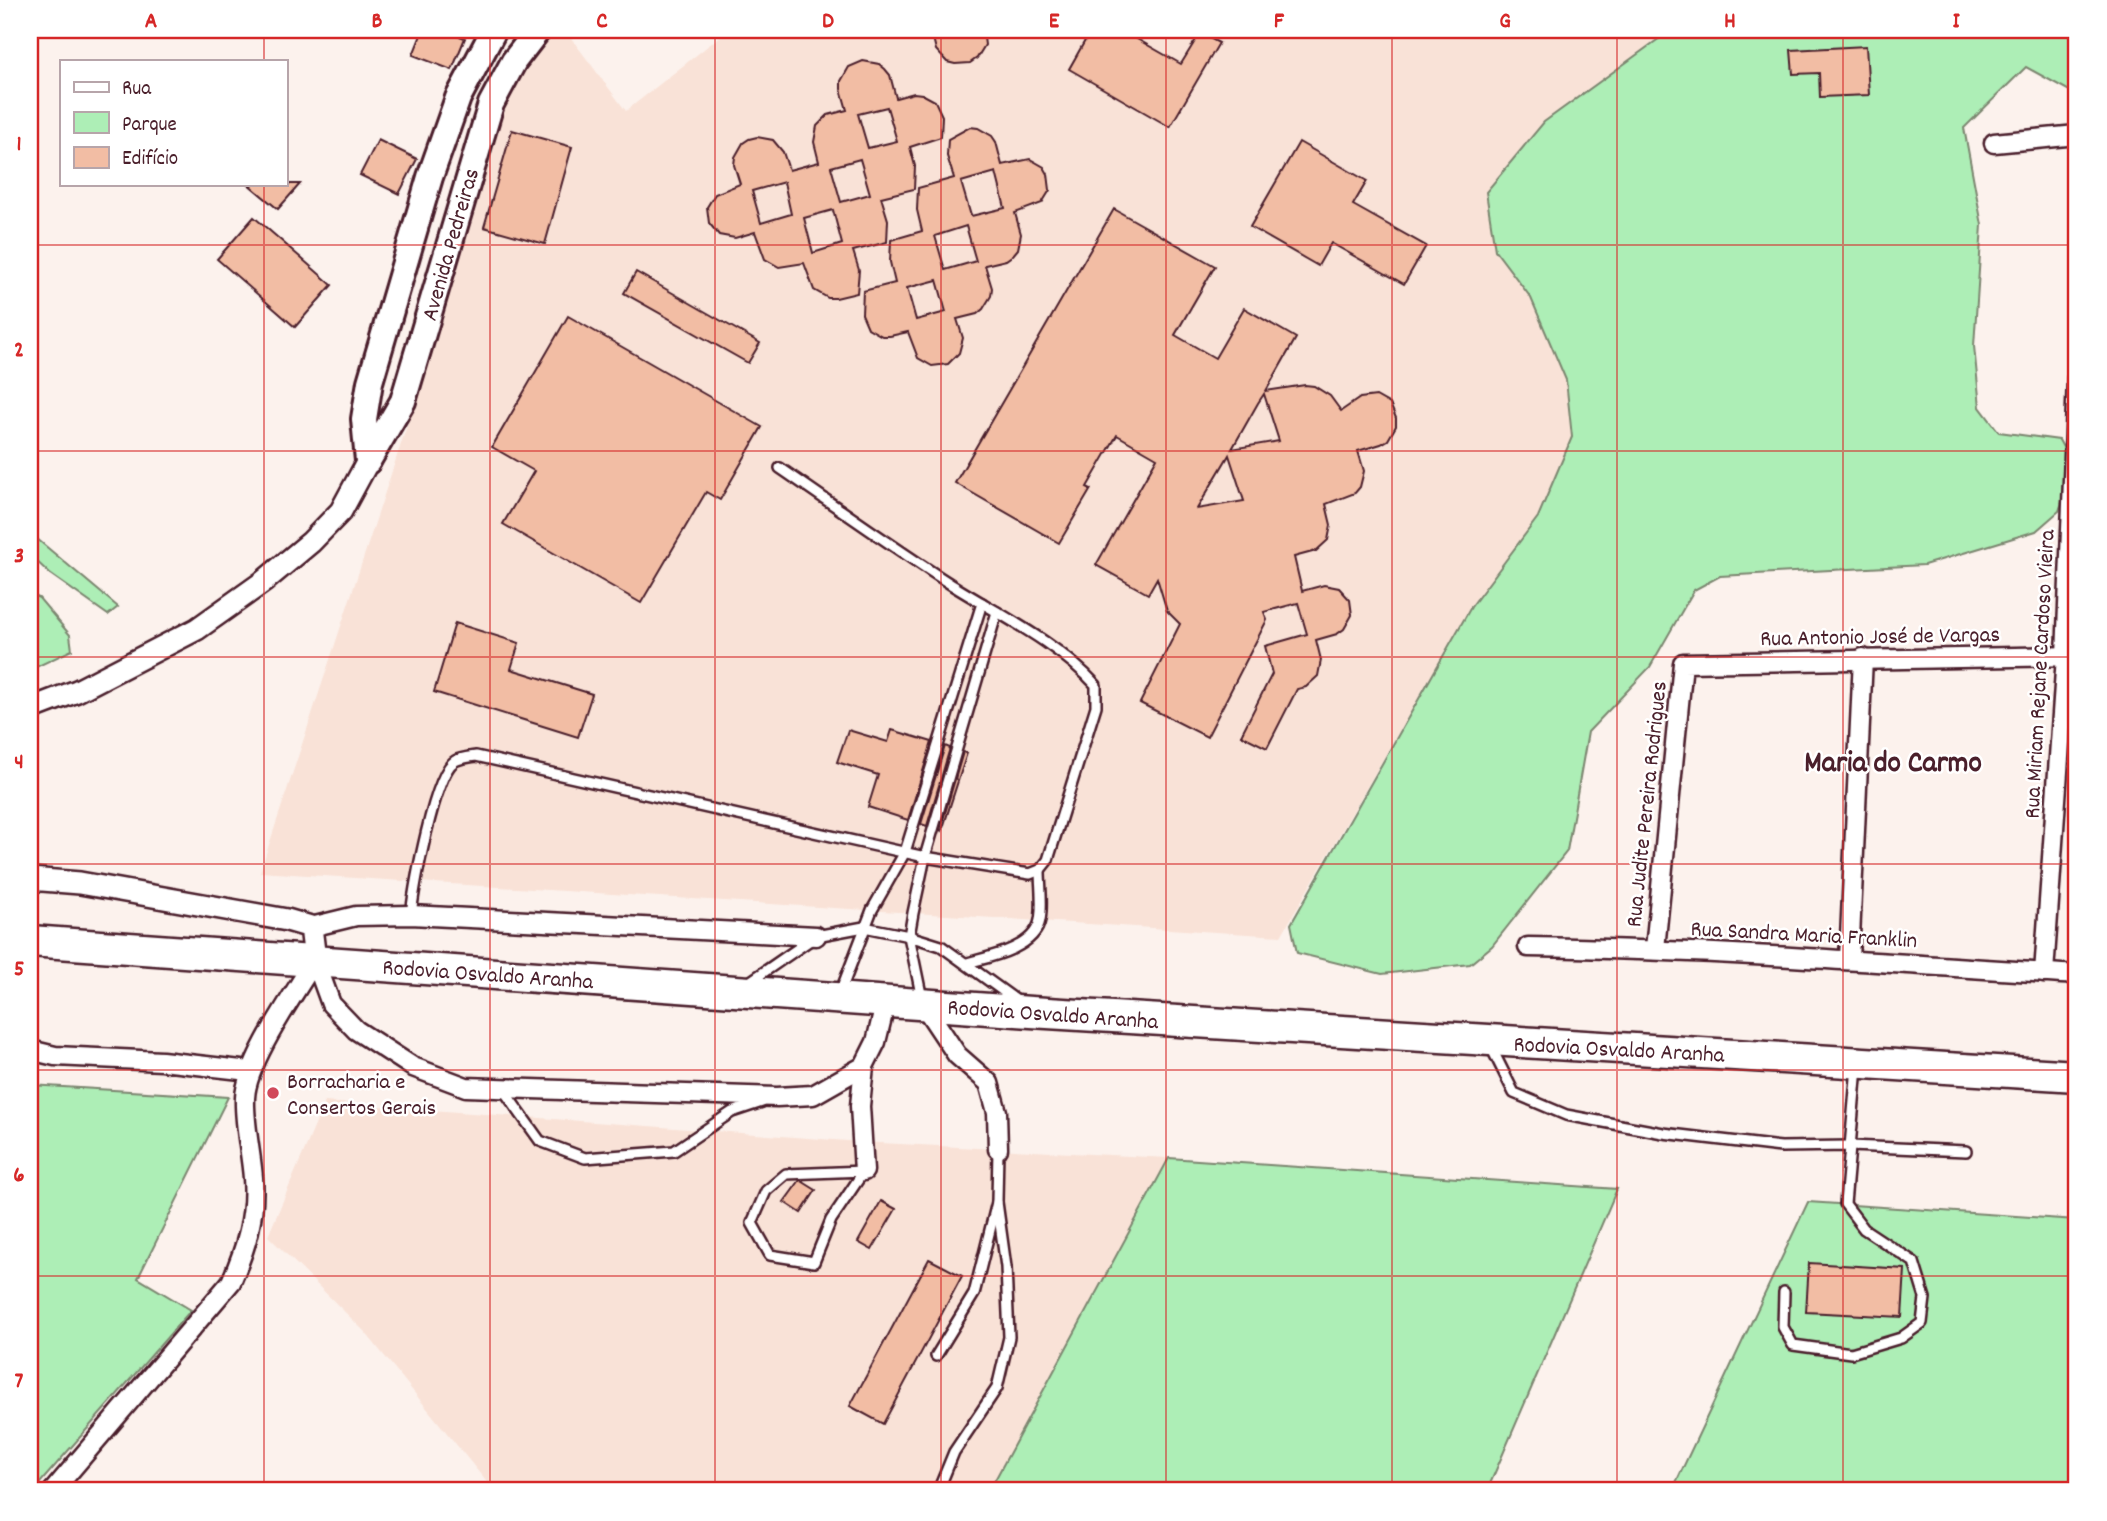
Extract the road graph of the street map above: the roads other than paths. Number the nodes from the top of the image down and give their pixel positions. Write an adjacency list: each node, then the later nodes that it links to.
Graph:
1 (538, 30): 3 (main road, Avenida Pedreiras)
2 (488, 40): 3 (main road); 6 (main road, Avenida Pedreiras)
3 (514, 61): 7 (main road, Avenida Pedreiras)
4 (2077, 135): 5 (street)
5 (1994, 143)
6 (394, 301): 7 (main road); 9 (main road, Avenida Pedreiras)
7 (430, 309): 9 (main road, Avenida Pedreiras)
8 (2077, 378): 10 (street, Rua Miriam Rejane Cardoso Vieira)
9 (368, 461): 17 (street, Avenida Pedreiras)
10 (2076, 467): 14 (street, Rua Miriam Rejane Cardoso Vieira)
11 (780, 468): 12 (lane)
12 (982, 603): 13 (lane); 18 (lane)
13 (997, 612): 19 (lane); 20 (lane)
14 (2071, 656): 15 (street, Rua Antonio José de Vargas); 33 (street, Rua Miriam Rejane Cardoso Vieira)
15 (1863, 658): 16 (street, Rua Antonio José de Vargas); 30 (street)
16 (1683, 663): 29 (street, Rua Judite Pereira Rodrigues)
17 (30, 709)
18 (905, 852): 19 (lane); 22 (lane); 23 (lane)
19 (926, 857): 20 (lane); 26 (lane)
20 (1040, 870): 32 (lane)
21 (30, 879): 24 (street)
22 (411, 915): 24 (street); 25 (street)
23 (864, 927): 25 (lane); 26 (lane); 36 (lane)
24 (311, 928): 31 (street)
25 (816, 936): 35 (lane)
26 (909, 936): 32 (lane); 38 (lane)
27 (30, 941): 31 (highway, Rodovia Osvaldo Aranha)
28 (1528, 947): 29 (street, Rua Sandra Maria Franklin)
29 (1655, 949): 30 (street, Rua Sandra Maria Franklin)
30 (1849, 959): 33 (street, Rua Sandra Maria Franklin)
31 (314, 960): 35 (highway, Rodovia Osvaldo Aranha); 44 (street); 46 (street)
32 (967, 963): 39 (lane)
33 (2044, 973): 34 (street, Rua Sandra Maria Franklin)
34 (2077, 975)
35 (738, 990): 36 (highway, Rodovia Osvaldo Aranha)
36 (838, 998): 37 (highway, Rodovia Osvaldo Aranha)
37 (886, 1001): 38 (highway, Rodovia Osvaldo Aranha); 43 (street)
38 (923, 1004): 39 (highway, Rodovia Osvaldo Aranha); 49 (street)
39 (1031, 1012): 40 (highway, Rodovia Osvaldo Aranha)
40 (1488, 1040): 42 (highway, Rodovia Osvaldo Aranha); 48 (lane)
41 (30, 1050): 44 (street)
42 (1858, 1062): 45 (highway, Rodovia Osvaldo Aranha); 48 (lane)
43 (864, 1066): 47 (street); 51 (street)
44 (250, 1071): 55 (street)
45 (2077, 1076)
46 (502, 1088): 47 (street); 47 (lane)
47 (777, 1097)
48 (1850, 1146): 50 (lane); 53 (lane)
49 (998, 1149): 52 (lane)
50 (1966, 1151)
51 (864, 1171): 51 (lane)
52 (997, 1202): 54 (lane); 56 (lane)
53 (1784, 1292)
54 (936, 1356)
55 (53, 1491)
56 (938, 1491)

